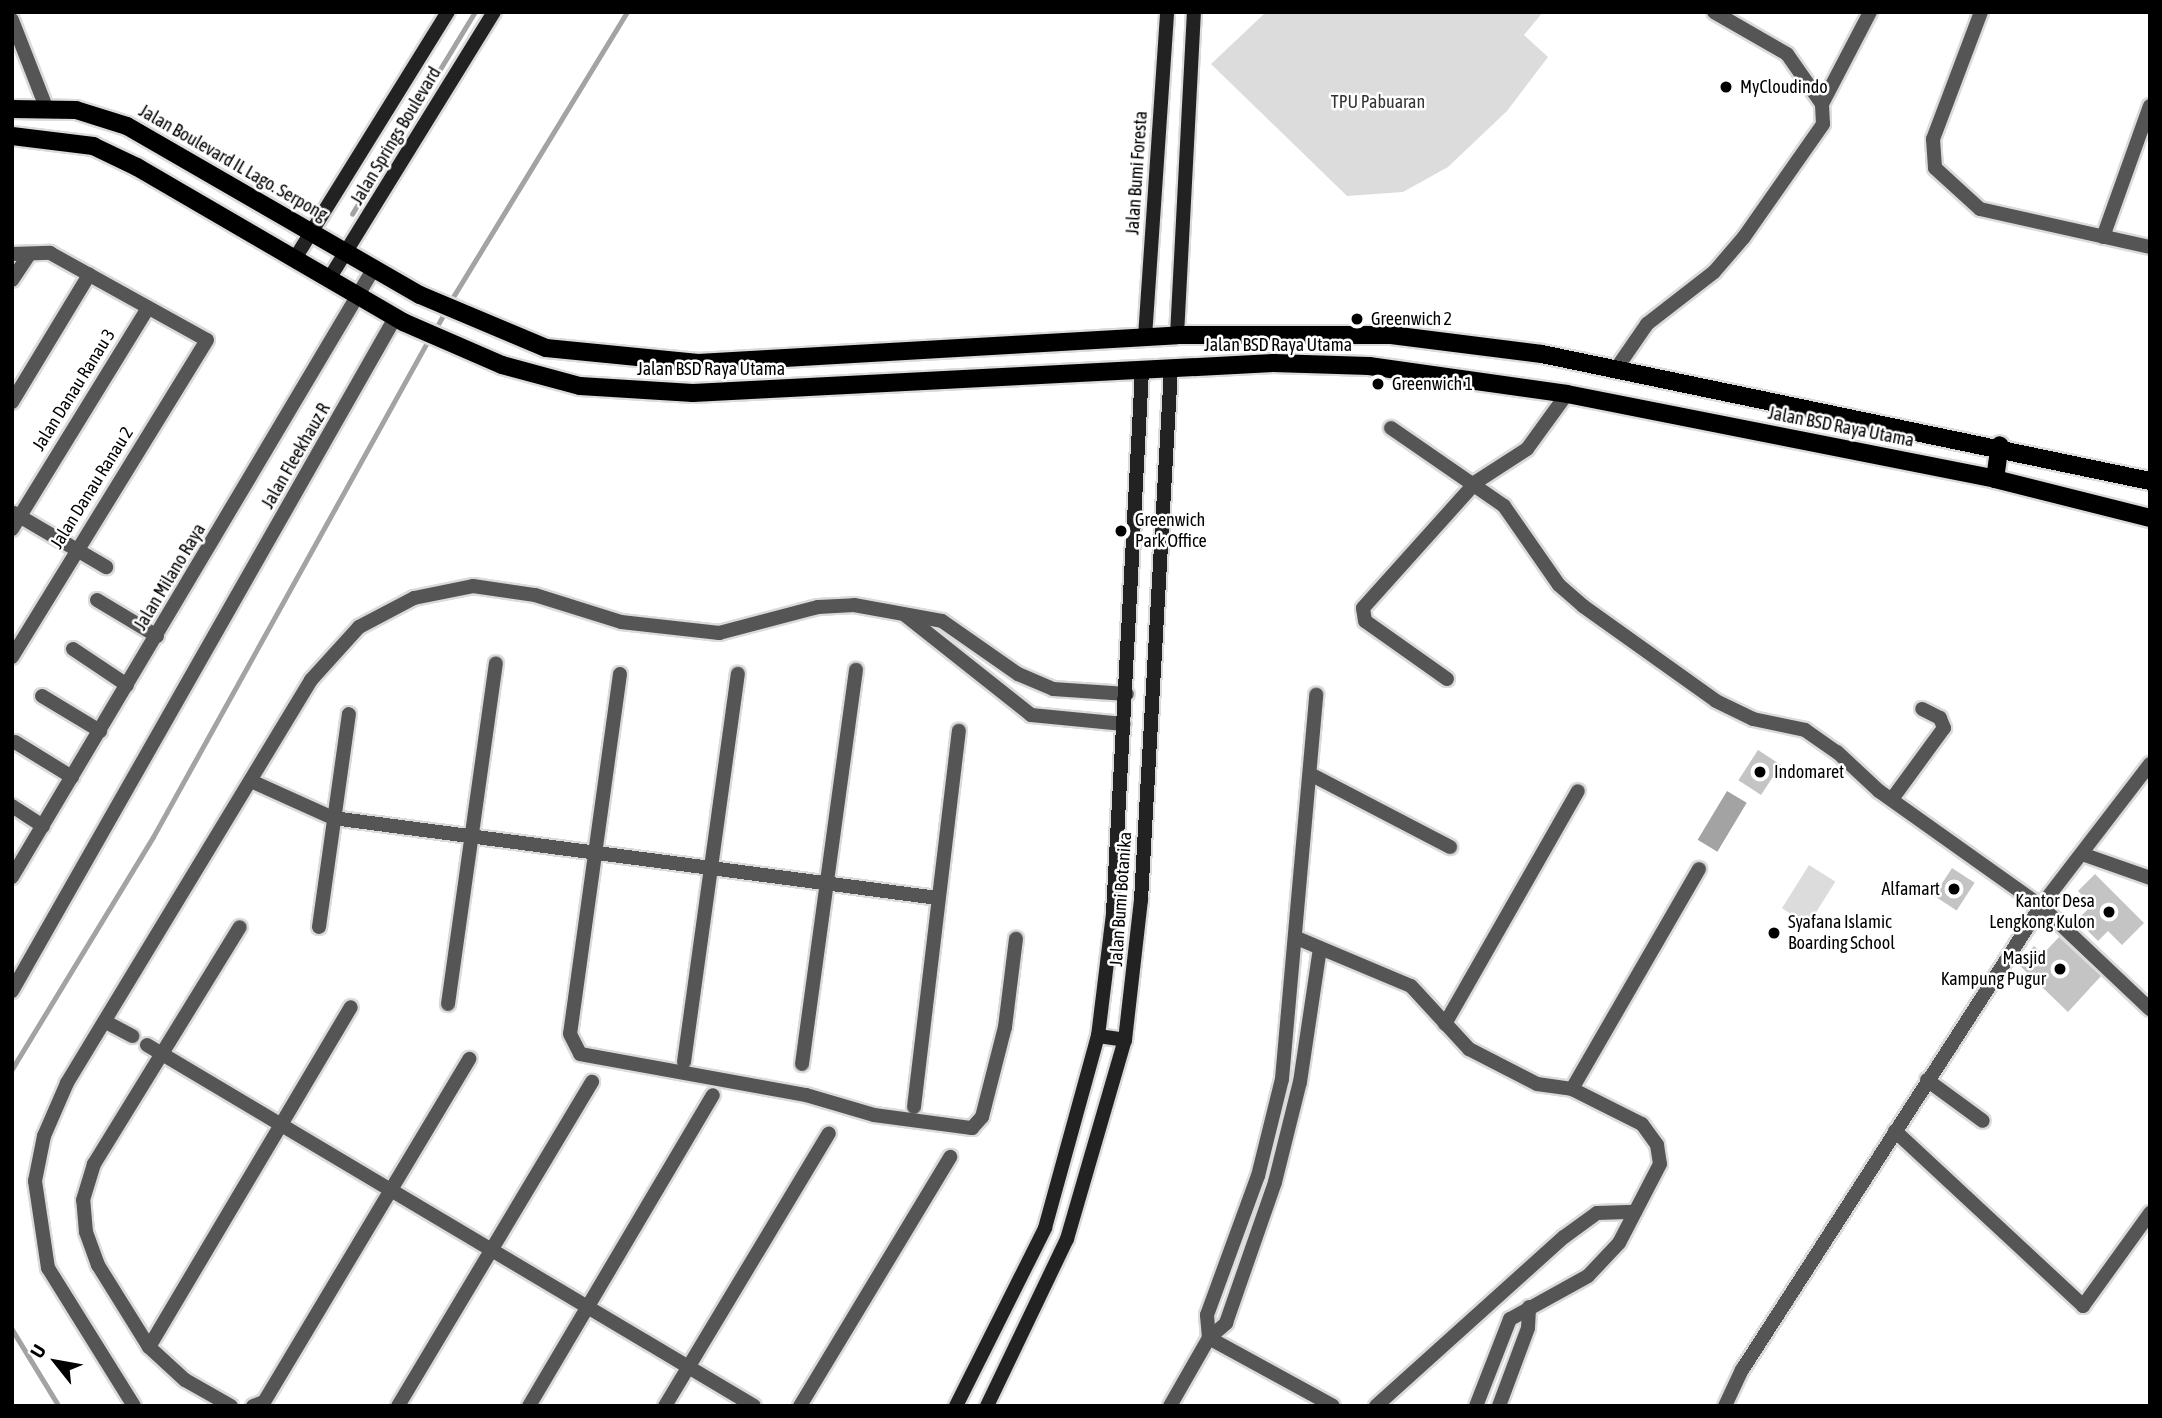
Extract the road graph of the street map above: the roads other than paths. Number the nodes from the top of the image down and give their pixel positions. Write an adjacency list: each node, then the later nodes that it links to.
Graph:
1 (448, 12): 14 (main road, Jalan Springs Boulevard)
2 (494, 12): 17 (main road, Jalan Springs Boulevard)
3 (1167, 12): 30 (main road, Jalan Bumi Foresta)
4 (1194, 12): 29 (main road)
5 (1714, 12): 9 (street)
6 (1870, 12): 9 (street)
7 (1981, 12): 15 (street)
8 (12, 20): 11 (street)
9 (1822, 104): 32 (street)
10 (2150, 106): 15 (street)
11 (46, 107): 12 (main road, Jalan Boulevard IL Lago. Serpong); 14 (main road, Jalan Boulevard IL Lago. Serpong)
12 (12, 109)
13 (12, 136): 20 (main road)
14 (311, 232): 17 (main road, Jalan Boulevard IL Lago. Serpong); 20 (main road, Jalan Springs Boulevard)
15 (2103, 236): 16 (street)
16 (2150, 247)
17 (347, 253): 21 (main road, Jalan Boulevard IL Lago. Serpong); 23 (main road, Jalan Springs Boulevard)
18 (12, 254): 19 (street)
19 (28, 256): 22 (street); 24 (street)
20 (294, 260): 23 (main road)
21 (374, 268): 25 (street, Jalan Milano Raya); 26 (main road, Jalan Boulevard IL Lago. Serpong)
22 (89, 275): 27 (street); 35 (street)
23 (329, 279): 25 (main road)
24 (12, 280)
25 (358, 295): 28 (main road); 47 (street, Jalan Milano Raya)
26 (420, 295): 30 (main road, Jalan BSD Raya Utama)
27 (148, 308): 42 (street, Jalan Danau Ranau 3); 43 (street, Jalan Danau Ranau 2)
28 (399, 320): 33 (main road, Jalan BSD Raya Utama); 90 (street, Jalan Fleekhauz R)
29 (1177, 335): 30 (main road, Jalan BSD Raya Utama); 32 (main road, Jalan BSD Raya Utama)
30 (1145, 337)
31 (1171, 368): 33 (main road, Jalan BSD Raya Utama); 34 (main road, Jalan BSD Raya Utama); 98 (main road, Jalan Bumi Botanika)
32 (1616, 369): 37 (main road, Jalan BSD Raya Utama)
33 (1142, 370): 56 (main road, Jalan Bumi Botanika)
34 (1567, 394): 38 (main road, Jalan BSD Raya Utama); 40 (street)
35 (12, 402)
36 (1391, 428): 40 (street)
37 (2000, 445): 38 (main road); 39 (main road, Jalan BSD Raya Utama)
38 (1995, 479): 41 (main road, Jalan BSD Raya Utama)
39 (2150, 481)
40 (1476, 482): 54 (street); 70 (street)
41 (2150, 518)
42 (15, 519): 43 (street)
43 (76, 549): 44 (street); 49 (street, Jalan Danau Ranau 2)
44 (106, 566)
45 (97, 600): 47 (street)
46 (898, 610): 56 (street); 61 (street); 68 (street)
47 (158, 636): 55 (street, Jalan Milano Raya)
48 (74, 649): 55 (street)
49 (12, 657)
50 (496, 663): 74 (street)
51 (856, 670): 82 (street)
52 (620, 674): 76 (street)
53 (738, 674): 78 (street)
54 (1447, 679)
55 (127, 685): 62 (street, Jalan Milano Raya)
56 (1127, 694): 61 (main road, Jalan Bumi Botanika)
57 (1316, 695): 66 (street)
58 (42, 696): 62 (street)
59 (1922, 709): 70 (street)
60 (349, 714): 72 (street)
61 (1124, 724): 97 (main road, Jalan Bumi Botanika)
62 (100, 731): 67 (street, Jalan Milano Raya)
63 (959, 731): 83 (street)
64 (15, 742): 67 (street)
65 (2150, 764): 77 (street)
66 (1310, 774): 75 (street); 88 (street)
67 (72, 777): 73 (street, Jalan Milano Raya)
68 (251, 781): 72 (street); 94 (street)
69 (1578, 791): 95 (street)
70 (1892, 799): 84 (street)
71 (12, 806): 73 (street)
72 (333, 818): 74 (street); 86 (street)
73 (43, 826): 80 (street, Jalan Milano Raya)
74 (470, 833): 76 (street); 91 (street)
75 (1450, 848)
76 (594, 852): 78 (street); 87 (street)
77 (2082, 854): 81 (street); 84 (street)
78 (711, 865): 82 (street); 102 (street)
79 (1699, 869): 106 (street)
80 (14, 872)
81 (2150, 878)
82 (827, 882): 83 (street); 103 (street)
83 (937, 898): 108 (street)
84 (2042, 906): 93 (street); 104 (street)
85 (240, 927): 100 (street)
86 (319, 927)
87 (1016, 939)
88 (1298, 939): 89 (street); 120 (street)
89 (1320, 948): 95 (street); 120 (street)
90 (12, 991)
91 (447, 1004)
92 (351, 1007): 110 (street)
93 (2150, 1009)
94 (106, 1022): 96 (street); 123 (street)
95 (1446, 1024): 106 (street)
96 (132, 1036)
97 (1098, 1036): 98 (main road); 131 (main road, Jalan Bumi Botanika)
98 (1125, 1041): 132 (main road, Jalan Bumi Botanika)
99 (147, 1045): 100 (street)
100 (163, 1054): 110 (street); 121 (street)
101 (469, 1059): 114 (street)
102 (684, 1062)
103 (802, 1065)
104 (1927, 1080): 109 (street); 111 (street)
105 (592, 1082): 117 (street)
106 (1572, 1089): 115 (street)
107 (713, 1095): 119 (street)
108 (914, 1107)
109 (1983, 1121)
110 (281, 1125): 114 (street); 121 (street)
111 (1895, 1131): 116 (street); 138 (street)
112 (829, 1133): 122 (street)
113 (950, 1157): 130 (street)
114 (390, 1189): 117 (street); 125 (street)
115 (1635, 1212): 118 (street); 135 (street)
116 (2150, 1213)
117 (490, 1249): 119 (street); 126 (street)
118 (1529, 1307): 136 (street); 137 (street)
119 (587, 1309): 122 (street); 127 (street)
120 (1209, 1338): 133 (street); 134 (street)
121 (149, 1347): 124 (street)
122 (688, 1368): 128 (street); 129 (street)
123 (134, 1406)
124 (231, 1406)
125 (253, 1406)
126 (398, 1406)
127 (530, 1406)
128 (666, 1406)
129 (754, 1406)
130 (800, 1406)
131 (956, 1406)
132 (987, 1406)
133 (1170, 1406)
134 (1333, 1406)
135 (1376, 1406)
136 (1476, 1406)
137 (1499, 1406)
138 (1725, 1406)

